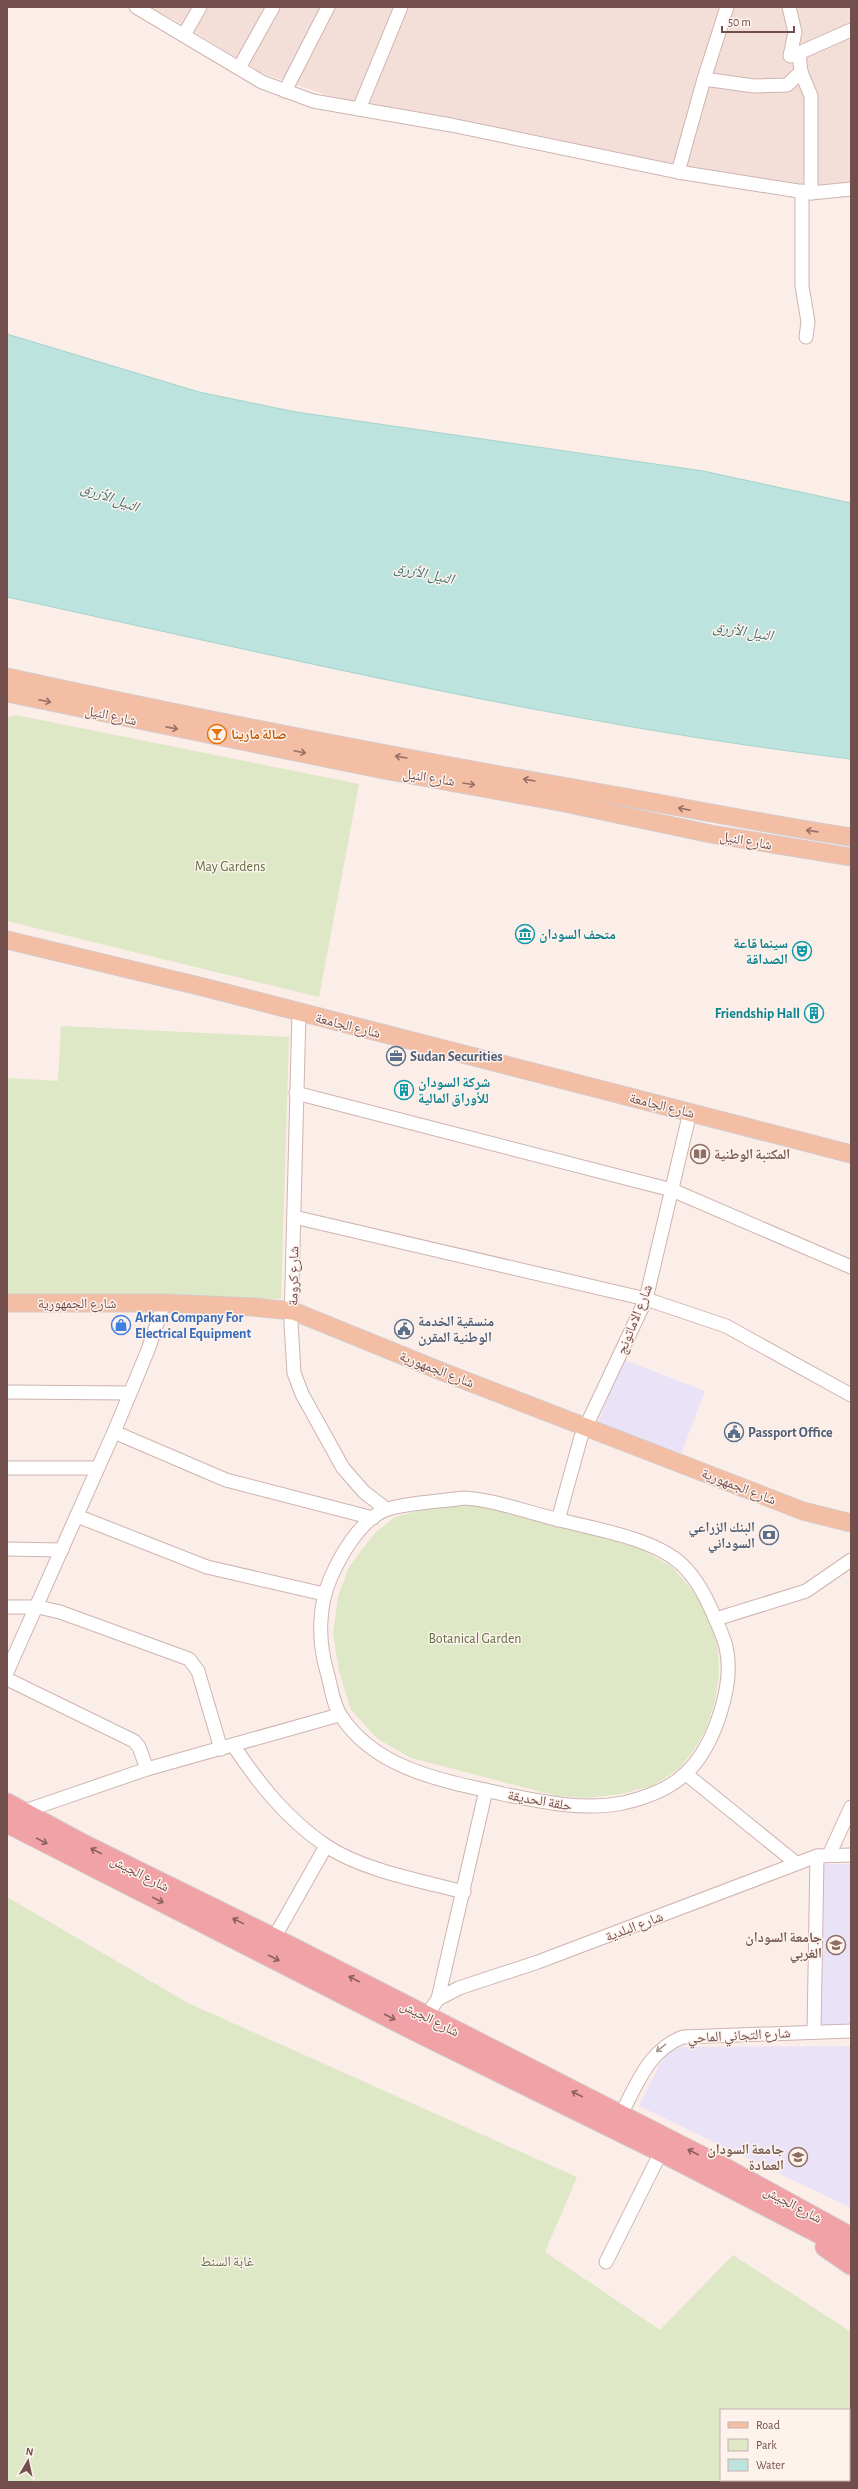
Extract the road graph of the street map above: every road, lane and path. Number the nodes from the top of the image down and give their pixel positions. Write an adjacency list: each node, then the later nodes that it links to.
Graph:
1 (136, 7): 9 (street)
2 (200, 7): 9 (street)
3 (272, 7): 11 (street)
4 (328, 7): 14 (street)
5 (402, 7): 15 (street)
6 (727, 7): 13 (street)
7 (789, 7): 10 (street)
8 (851, 30): 10 (street)
9 (184, 35): 11 (street)
10 (799, 53): 12 (street)
11 (239, 68): 14 (street)
12 (801, 72): 13 (street); 18 (street)
13 (704, 79): 16 (street)
14 (286, 91): 15 (street)
15 (359, 109): 16 (street)
16 (678, 172): 18 (street)
17 (851, 189): 18 (street)
18 (806, 192): 19 (street)
19 (806, 337)
20 (7, 677): 22 (main road, شارع النيل)
21 (9, 695): 22 (main road, شارع النيل, one-way to 22)
22 (86, 702): 23 (main road, شارع النيل)
23 (560, 794): 24 (main road, شارع النيل, one-way to 23); 25 (main road, شارع النيل)
24 (714, 814): 25 (main road); 26 (main road, شارع النيل, one-way to 24)
25 (711, 834): 27 (main road, شارع النيل)
26 (851, 837)
27 (851, 857)
28 (7, 940): 29 (main road, شارع الجامعة)
29 (299, 1012): 30 (street, شارع كرومة); 31 (main road, شارع الجامعة)
30 (296, 1094): 33 (street); 34 (street, شارع كرومة)
31 (690, 1112): 32 (main road, شارع الجامعة); 33 (street, شارع الاماتونج)
32 (851, 1154)
33 (672, 1190): 35 (street); 36 (street, شارع الاماتونج)
34 (294, 1217): 36 (street); 39 (street, شارع كرومة)
35 (851, 1268)
36 (646, 1298): 42 (street); 43 (street, شارع الاماتونج)
37 (7, 1303): 38 (main road, شارع الجمهورية)
38 (164, 1303): 39 (main road, شارع الجمهورية); 41 (street)
39 (292, 1311): 43 (main road, شارع الجمهورية); 47 (street, شارع كرومة)
40 (7, 1392): 41 (street)
41 (130, 1393): 44 (street)
42 (851, 1395)
43 (587, 1427): 51 (main road, شارع الجمهورية); 52 (street, شارع الاماتونج)
44 (114, 1432): 46 (street); 50 (street)
45 (7, 1468): 46 (street)
46 (97, 1468): 49 (street)
47 (386, 1509): 50 (street, حلقة الحديقة); 52 (street, حلقة الحديقة)
48 (851, 1511): 51 (main road)
49 (77, 1516): 55 (street); 57 (street)
50 (373, 1518): 57 (street, حلقة الحديقة)
51 (828, 1519): 53 (main road, شارع الجمهورية)
52 (558, 1520): 60 (street, حلقة الحديقة)
53 (851, 1523)
54 (7, 1549): 55 (street)
55 (62, 1550): 59 (street)
56 (851, 1560): 60 (street)
57 (324, 1594): 63 (street, حلقة الحديقة)
58 (7, 1607): 59 (street)
59 (38, 1607): 61 (street); 64 (street)
60 (716, 1619): 66 (street, حلقة الحديقة)
61 (7, 1672)
62 (7, 1679): 65 (street)
63 (339, 1715): 64 (street); 67 (street, حلقة الحديقة)
64 (227, 1747): 65 (street); 71 (street)
65 (147, 1769): 68 (street)
66 (686, 1774): 67 (street, حلقة الحديقة); 74 (street)
67 (486, 1790): 75 (street)
68 (14, 1807): 76 (highway, شارع الجيش, one-way to 68)
69 (851, 1807): 73 (street)
70 (7, 1823): 82 (highway, شارع الجيش, one-way to 82)
71 (326, 1846): 75 (street); 76 (street)
72 (851, 1855): 73 (street, شارع البلدية)
73 (823, 1856): 74 (street, شارع البلدية); 80 (street)
74 (796, 1863): 77 (street, شارع البلدية)
75 (464, 1892): 77 (street)
76 (274, 1938): 78 (highway, شارع الجيش, one-way to 76)
77 (438, 1998): 78 (street)
78 (426, 2016): 81 (highway, شارع الجيش, one-way to 78)
79 (851, 2031): 80 (street, شارع التجاني الماحي)
80 (814, 2032): 81 (street, شارع التجاني الماحي, one-way to 81)
81 (620, 2116): 83 (highway, شارع الجيش, one-way to 81)
82 (661, 2152): 84 (highway, شارع الجيش); 88 (street)
83 (829, 2223): 85 (highway); 86 (highway, شارع الجيش)
84 (805, 2225): 87 (highway, شارع الجيش); 89 (highway)
85 (851, 2231)
86 (851, 2237)
87 (851, 2250)
88 (606, 2262)
89 (851, 2265)

